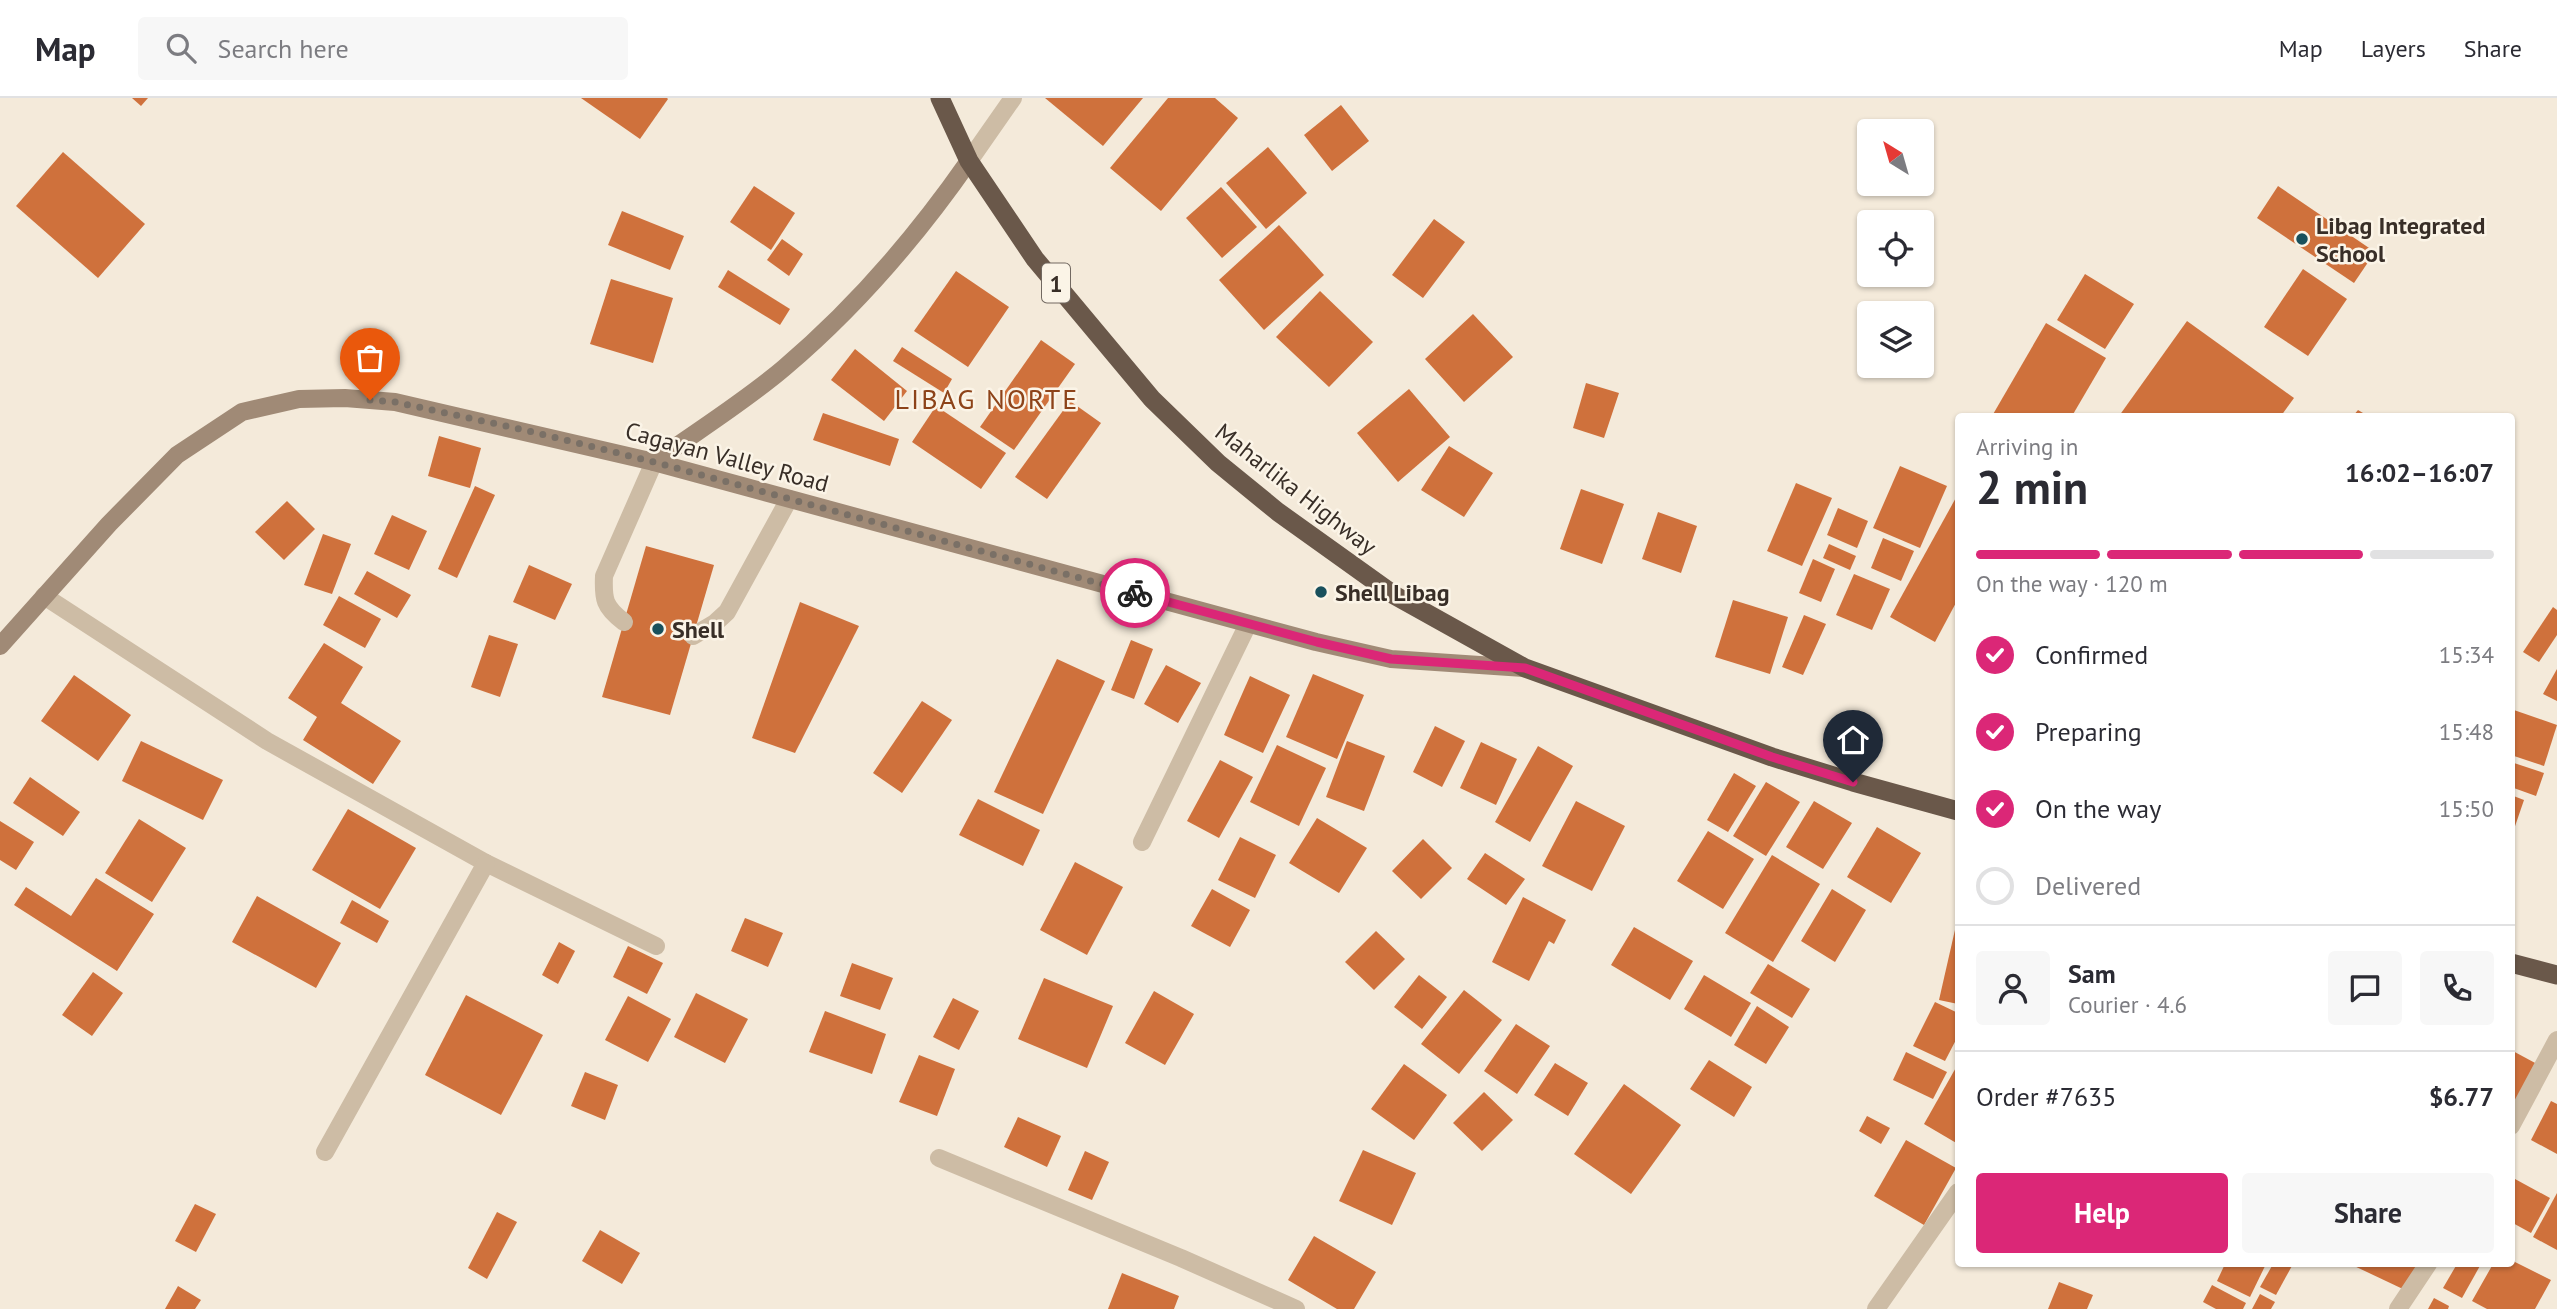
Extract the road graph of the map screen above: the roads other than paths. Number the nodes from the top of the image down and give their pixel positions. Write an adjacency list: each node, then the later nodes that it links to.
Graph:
1 (940, 98): 3 (highway, Maharlika Highway / 1)
2 (1013, 98): 3 (street)
3 (970, 161): 4 (main road); 11 (highway, Maharlika Highway / 1)
4 (654, 462): 5 (main road, Cagayan Valley Road); 6 (main road, Cagayan Valley Road); 7 (street)
5 (789, 499): 8 (main road, Cagayan Valley Road); 9 (street)
6 (44, 596): 10 (main road, Cagayan Valley Road); 14 (street)
7 (624, 622)
8 (1248, 624): 11 (main road, Cagayan Valley Road); 13 (street)
9 (693, 636)
10 (0, 646)
11 (1525, 668): 12 (highway, Maharlika Highway / 1)
12 (1955, 810)
13 (1142, 842)
14 (486, 863): 15 (street); 20 (street)
15 (656, 946)
16 (2515, 964): 17 (highway)
17 (2557, 975)
18 (2557, 1040): 19 (street)
19 (2515, 1119)
20 (325, 1152)
21 (939, 1158): 24 (street)
22 (1955, 1196): 25 (street)
23 (2426, 1267): 26 (street)
24 (1296, 1309)
25 (1876, 1309)
26 (2398, 1309)

